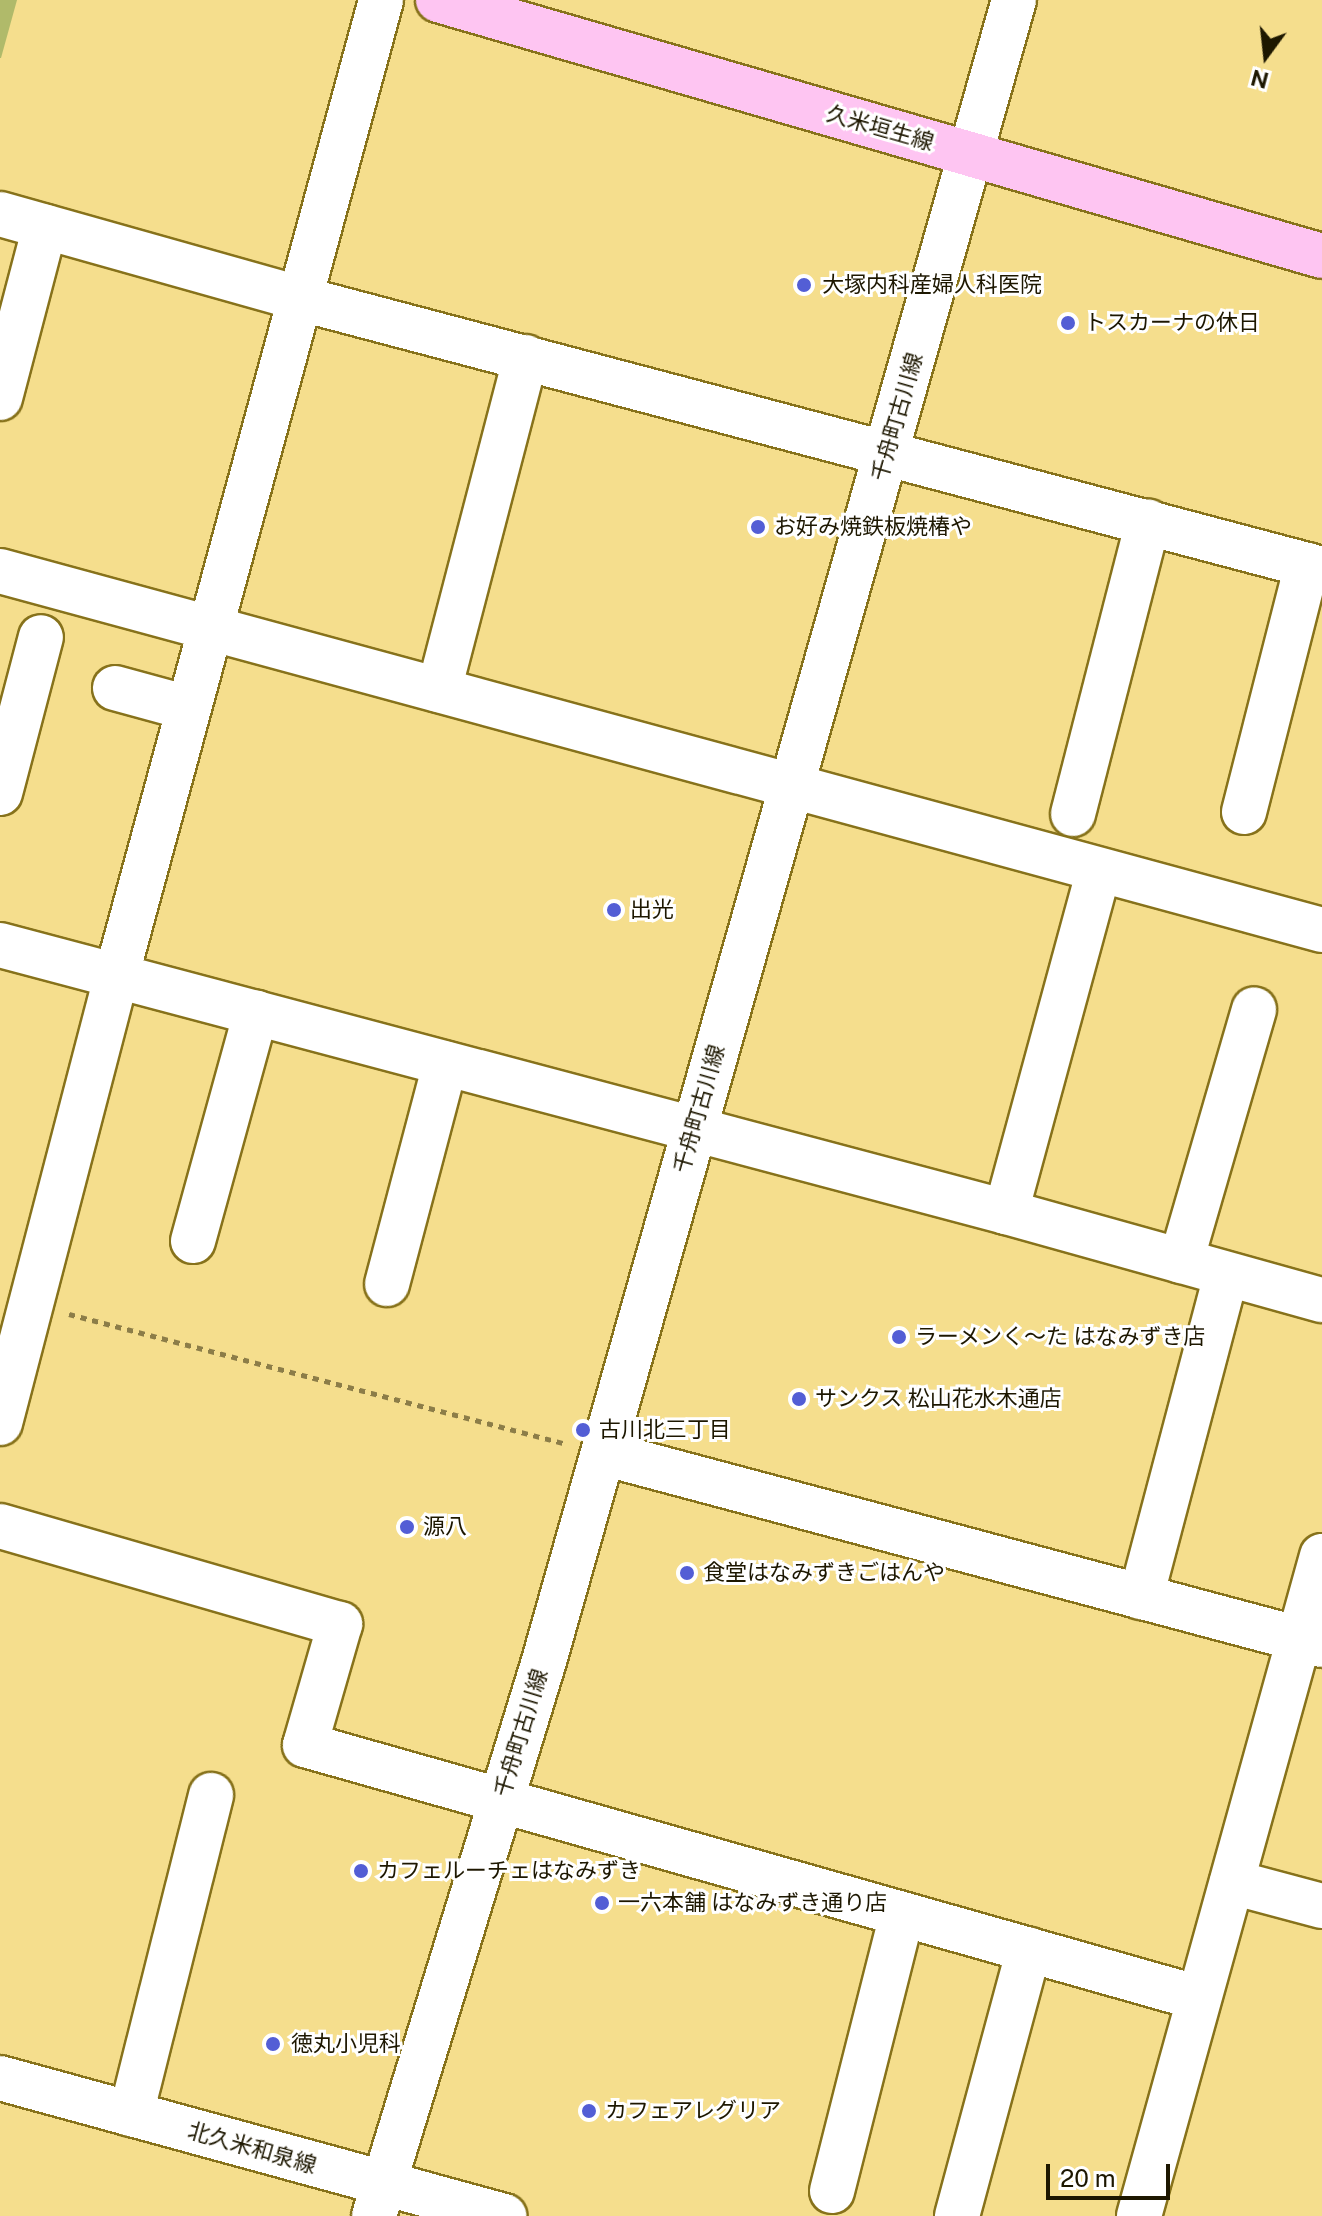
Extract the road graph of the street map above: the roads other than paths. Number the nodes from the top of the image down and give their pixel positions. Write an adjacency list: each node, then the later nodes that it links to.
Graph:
1 (381, 0): 8 (street)
2 (438, 0): 4 (main road, 久米垣生線)
3 (1014, 0): 4 (street, 千舟町古川線)
4 (971, 154): 7 (main road, 久米垣生線); 11 (street, 千舟町古川線)
5 (0, 214): 6 (street)
6 (45, 227): 8 (street); 10 (street)
7 (1320, 247)
8 (298, 298): 9 (street); 15 (street)
9 (526, 357): 11 (street); 18 (street)
10 (0, 398)
11 (887, 451): 12 (street); 21 (street, 千舟町古川線)
12 (1148, 521): 13 (street); 20 (street)
13 (1314, 567): 23 (street)
14 (0, 571): 15 (street)
15 (210, 628): 18 (street); 19 (street)
16 (41, 637): 22 (street)
17 (115, 688): 19 (street)
18 (439, 690): 21 (street)
19 (188, 708): 27 (street)
20 (1068, 785)
21 (791, 787): 24 (street); 31 (street, 千舟町古川線)
22 (0, 793)
23 (1244, 812)
24 (1099, 870): 25 (street); 32 (street)
25 (1322, 930)
26 (0, 945): 27 (street)
27 (116, 977): 29 (street); 38 (street)
28 (1254, 1009): 34 (street)
29 (256, 1013): 30 (street); 33 (street)
30 (445, 1064): 31 (street); 36 (street)
31 (693, 1130): 32 (street); 39 (street, 千舟町古川線)
32 (1006, 1212): 34 (street)
33 (193, 1241)
34 (1181, 1261): 35 (street)
35 (1226, 1275): 37 (street); 42 (street)
36 (387, 1284)
37 (1322, 1300)
38 (2, 1406)
39 (603, 1453): 42 (street); 45 (street, 千舟町古川線)
40 (0, 1526): 45 (street)
41 (1322, 1556): 43 (street)
42 (1141, 1597): 43 (street)
43 (1310, 1642): 46 (street)
44 (211, 1795): 52 (street)
45 (499, 1802): 48 (street); 54 (street, 千舟町古川線)
46 (1232, 1882): 47 (street); 50 (street)
47 (1322, 1906)
48 (902, 1915): 49 (street); 53 (street)
49 (1029, 1950): 50 (street); 56 (street)
50 (1199, 1998): 57 (street)
51 (0, 2078): 52 (street, 北久米和泉線)
52 (131, 2114): 54 (street, 北久米和泉線)
53 (832, 2191)
54 (379, 2200): 55 (street, 北久米和泉線)
55 (504, 2216)
56 (957, 2216)
57 (1139, 2216)

